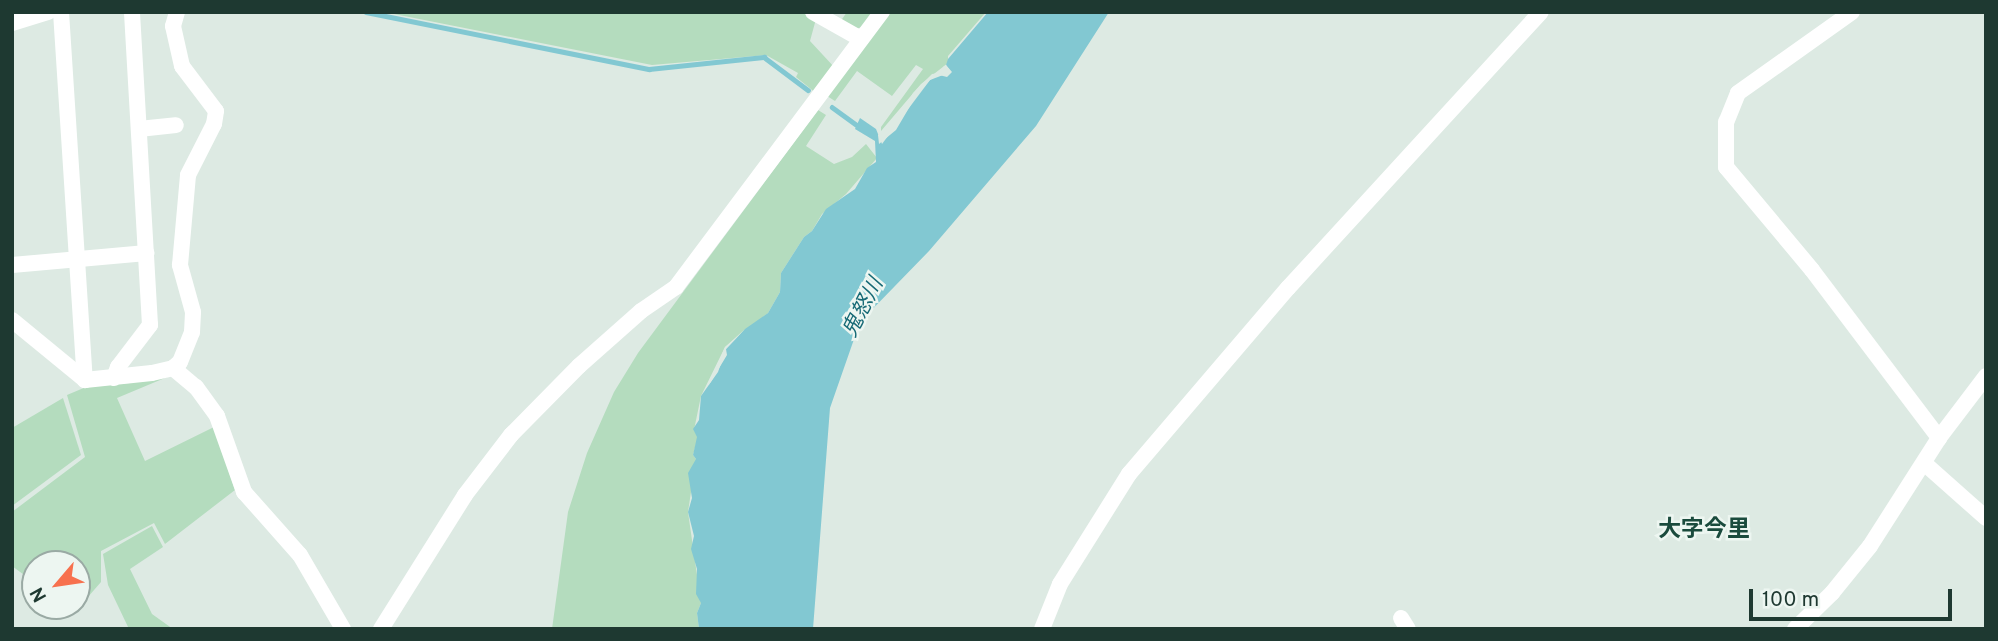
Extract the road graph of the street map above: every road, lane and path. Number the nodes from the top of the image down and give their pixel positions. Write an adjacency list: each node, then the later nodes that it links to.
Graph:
1 (48, 12): 9 (street)
2 (61, 12): 14 (street)
3 (132, 12): 12 (street)
4 (177, 12): 17 (street)
5 (813, 12): 10 (street)
6 (882, 12): 10 (street)
7 (1541, 12): 26 (street)
8 (1852, 12): 21 (street)
9 (12, 23)
10 (861, 39): 25 (street)
11 (176, 125): 12 (street)
12 (139, 129): 13 (street)
13 (146, 253): 14 (street); 19 (street)
14 (76, 258): 15 (street); 20 (street)
15 (12, 265)
16 (12, 320): 20 (street)
17 (173, 368): 19 (street); 24 (street)
18 (1986, 376): 21 (street)
19 (114, 377): 20 (street)
20 (86, 380)
21 (1939, 438): 22 (street)
22 (1924, 463): 23 (street); 27 (street)
23 (1986, 519)
24 (343, 629)
25 (381, 629)
26 (1042, 629)
27 (1795, 629)

